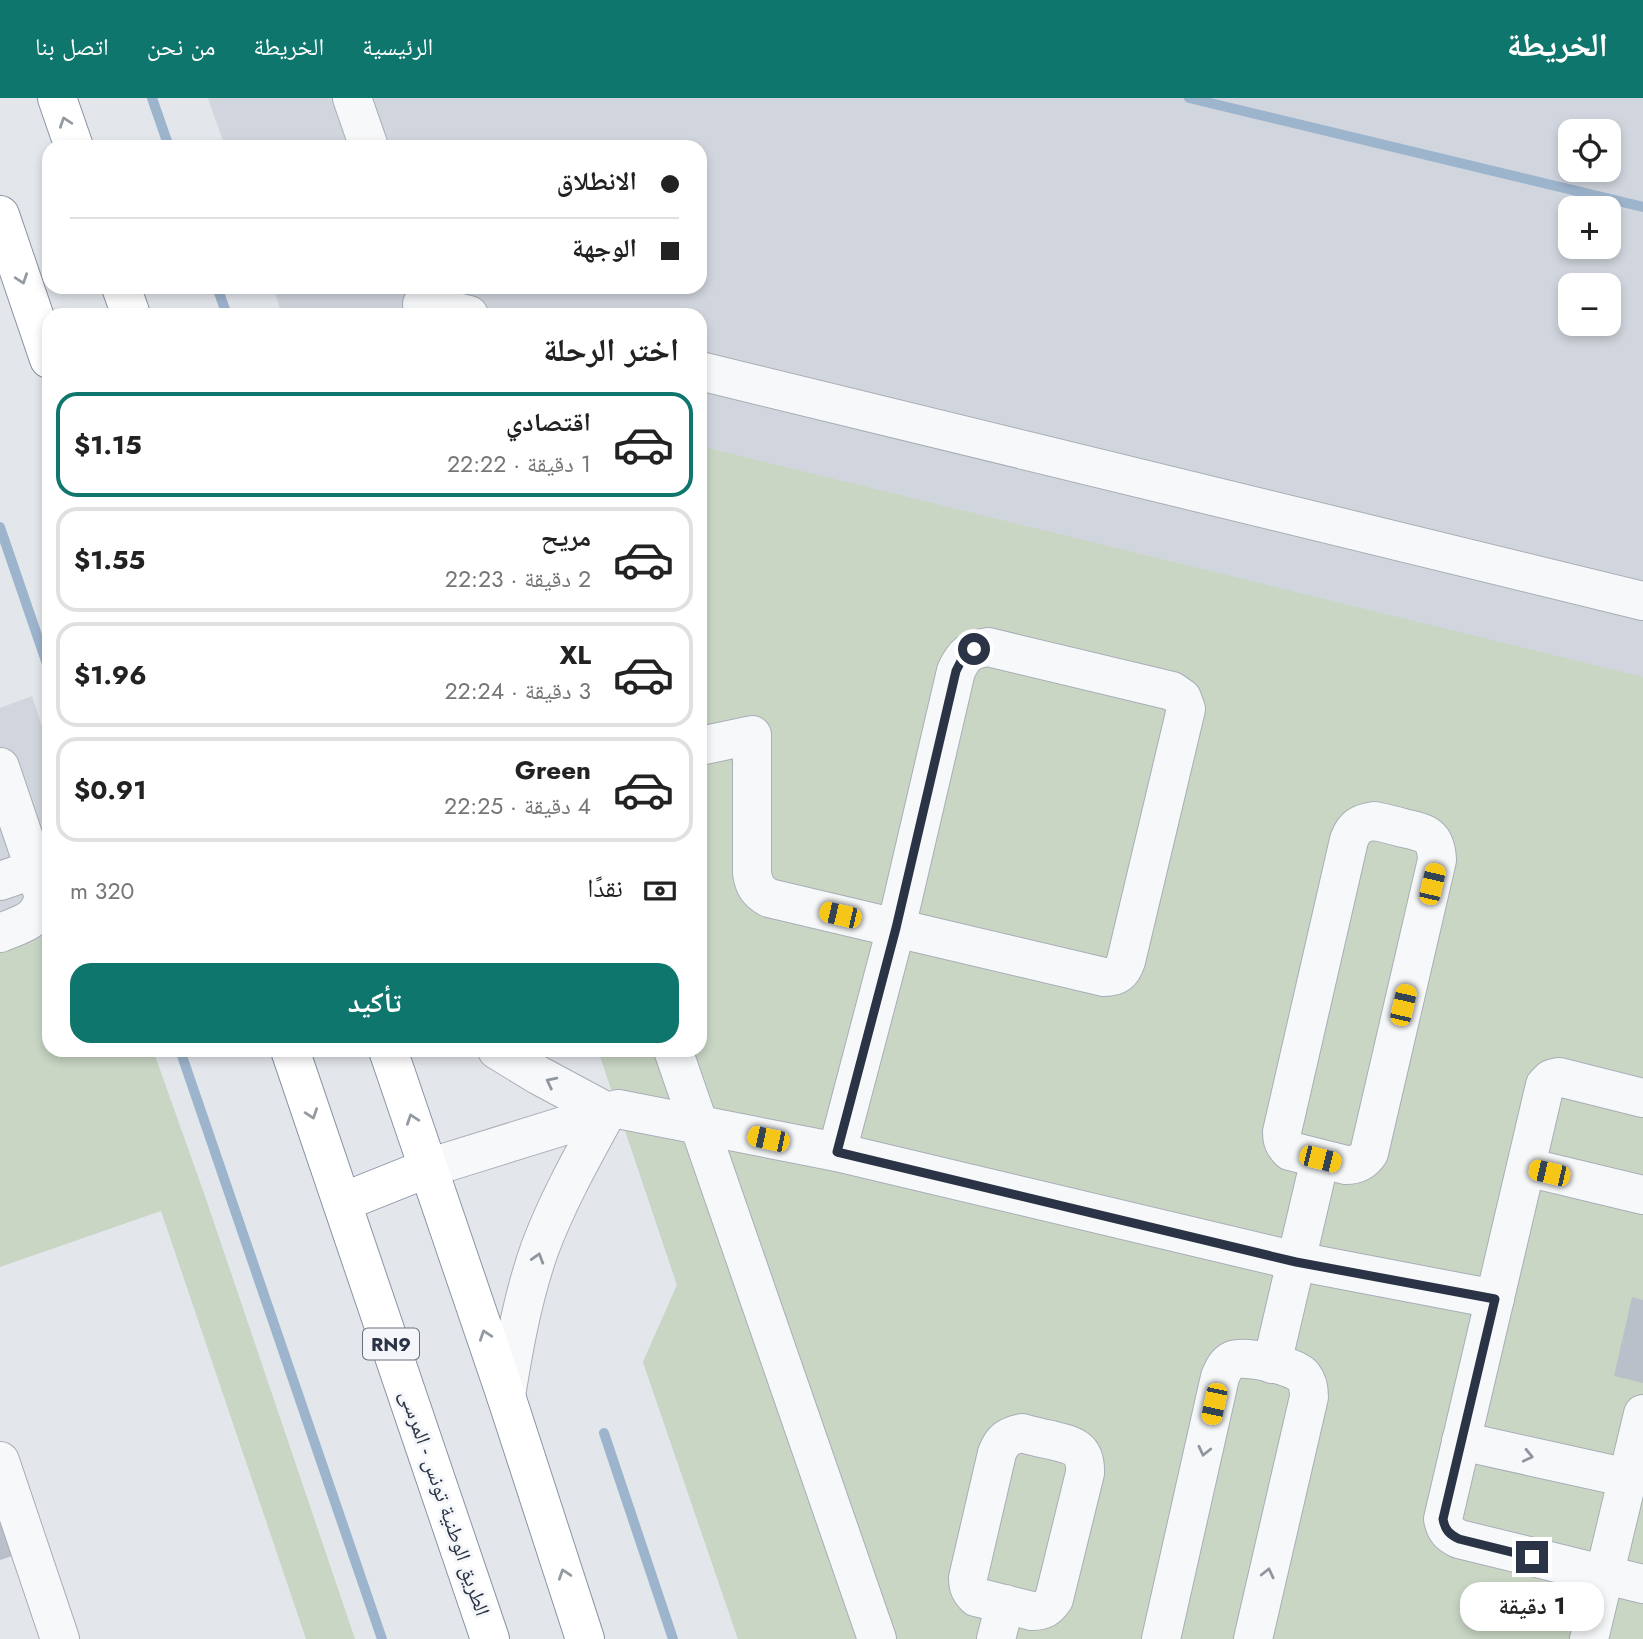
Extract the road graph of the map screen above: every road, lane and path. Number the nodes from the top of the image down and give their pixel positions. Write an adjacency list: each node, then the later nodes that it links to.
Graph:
1 (57, 98): 3 (highway, one-way to 1)
2 (352, 98): 4 (street)
3 (72, 140)
4 (367, 140)
5 (0, 215): 8 (highway, one-way to 8)
6 (421, 302): 7 (street)
7 (443, 308)
8 (42, 338)
9 (707, 373): 10 (street)
10 (1643, 601)
11 (707, 745): 16 (street)
12 (0, 767): 13 (street)
13 (17, 875): 14 (street)
14 (42, 895)
15 (42, 904): 17 (street)
16 (896, 928): 16 (street); 25 (street)
17 (0, 933)
18 (292, 1057): 30 (highway, الطريق الوطنية تونس - المرسى / RN9, one-way to 30)
19 (390, 1057): 28 (highway, one-way to 19)
20 (508, 1057): 23 (street, one-way to 20)
21 (675, 1057): 24 (street)
22 (1643, 1098): 27 (street)
23 (607, 1112): 24 (street); 28 (street); 34 (street, one-way to 23)
24 (699, 1125): 25 (street); 45 (street)
25 (837, 1152): 31 (street)
26 (1320, 1159): 26 (street); 31 (street)
27 (1526, 1167): 29 (street); 32 (street)
28 (428, 1168): 30 (highway); 34 (highway, one-way to 28)
29 (1643, 1195)
30 (343, 1202): 43 (highway, الطريق الوطنية تونس - المرسى / RN9)
31 (1296, 1262): 32 (street); 33 (street)
32 (1495, 1299): 36 (street)
33 (1272, 1364): 46 (street, one-way to 46); 47 (street, one-way to 33)
34 (506, 1396): 44 (highway, one-way to 34)
35 (1643, 1414): 38 (street)
36 (1461, 1441): 38 (street, one-way to 38); 39 (street)
37 (0, 1461): 42 (street)
38 (1629, 1478): 39 (street)
39 (1605, 1576): 40 (street); 48 (street)
40 (1643, 1584)
41 (1000, 1622): 41 (street)
42 (61, 1639)
43 (491, 1639)
44 (585, 1639)
45 (877, 1639)
46 (1161, 1639)
47 (1253, 1639)
48 (1589, 1639)

